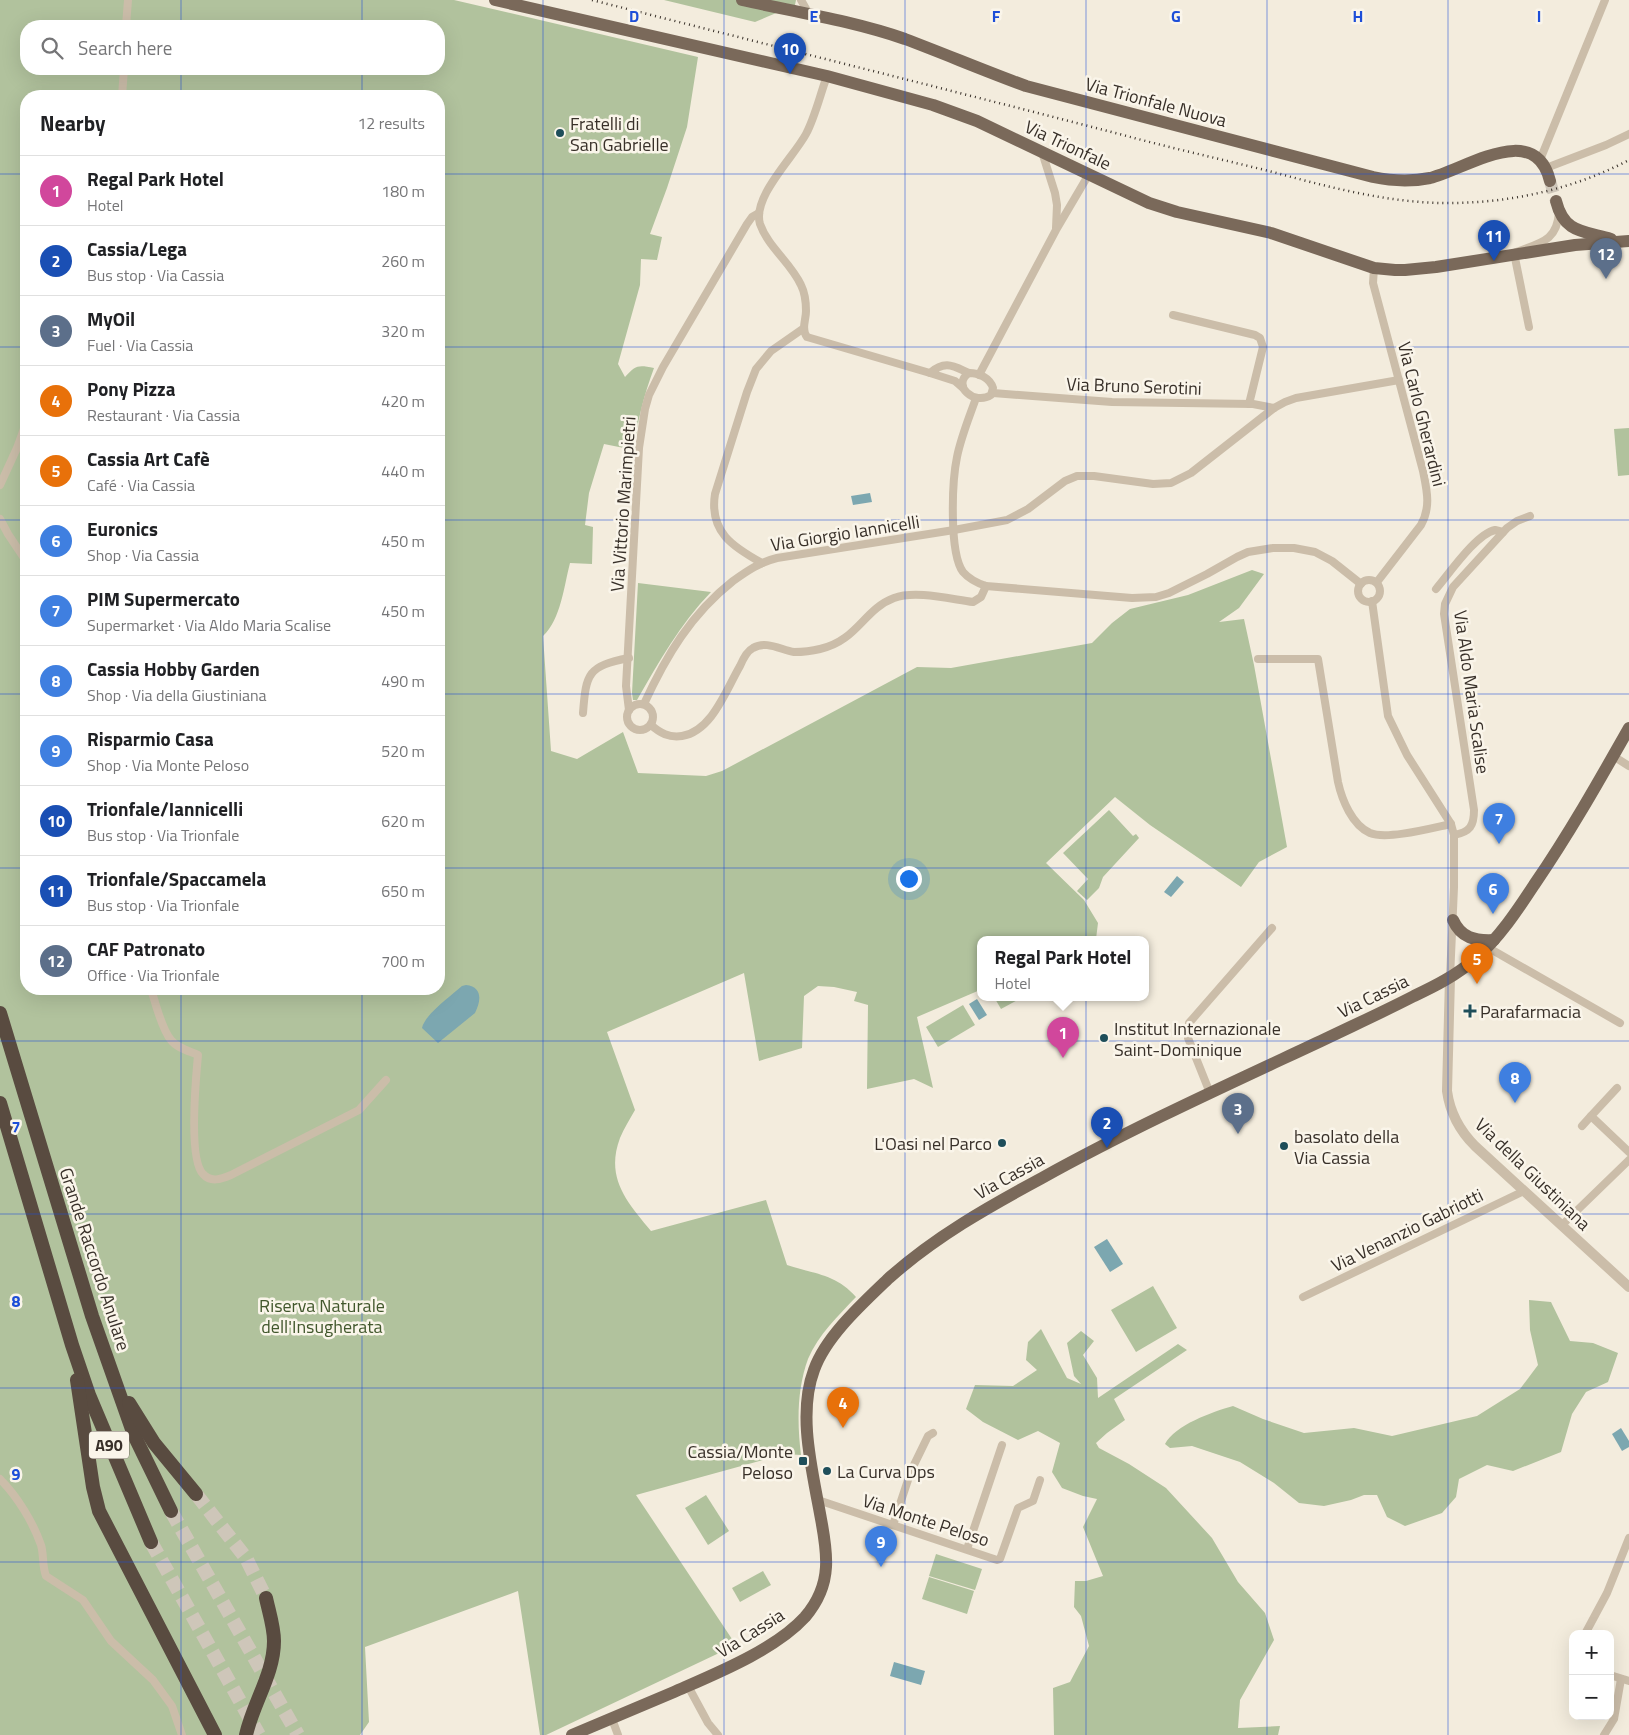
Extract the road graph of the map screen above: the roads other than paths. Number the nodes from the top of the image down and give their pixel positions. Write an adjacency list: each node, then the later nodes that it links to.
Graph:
1 (128, 0): 9 (street)
2 (495, 0): 11 (main road, Via Trionfale)
3 (742, 0): 7 (main road, Via Trionfale Nuova)
4 (785, 0): 7 (street)
5 (801, 0): 8 (street)
6 (1605, 0): 15 (street)
7 (769, 6): 8 (main road, Via Trionfale Nuova)
8 (809, 14): 15 (main road, Via Trionfale Nuova)
9 (126, 20)
10 (124, 75): 12 (street)
11 (827, 76): 14 (main road, Via Trionfale); 19 (street)
12 (122, 90)
13 (1629, 134): 15 (street)
14 (1042, 152): 16 (main road, Via Trionfale); 20 (street)
15 (1543, 164): 17 (main road)
16 (1089, 174): 20 (street); 23 (main road, Via Trionfale)
17 (1550, 181)
18 (1557, 206): 21 (main road); 22 (street)
19 (759, 213): 26 (street); 49 (street, Via Vittorio Marimpietri)
20 (1056, 230): 29 (street)
21 (1624, 241): 22 (main road, Via Trionfale)
22 (1514, 253): 23 (main road, Via Trionfale); 25 (street)
23 (1374, 268): 30 (street, Via Carlo Gherardini)
24 (1173, 315): 34 (street)
25 (1529, 327)
26 (804, 328): 27 (street); 43 (street, Via Giorgio Iannicelli)
27 (930, 373): 28 (street); 31 (street)
28 (969, 373): 29 (street); 31 (street)
29 (979, 375): 32 (street)
30 (1399, 380): 35 (street, Via Giorgio Iannicelli); 44 (street, Via Carlo Gherardini)
31 (964, 388): 33 (street)
32 (993, 393): 33 (street); 34 (street, Via Bruno Serotini)
33 (976, 398): 40 (street)
34 (1249, 404): 35 (street, Via Bruno Serotini)
35 (1274, 408): 40 (street, Via Giorgio Iannicelli)
36 (20, 441): 37 (street)
37 (0, 485)
38 (1530, 516): 41 (street, Via Aldo Maria Scalise)
39 (0, 519): 42 (street)
40 (954, 530): 43 (street, Via Giorgio Iannicelli); 46 (street)
41 (1503, 532): 47 (street, Via Aldo Maria Scalise); 59 (street, Via Aldo Maria Scalise)
42 (20, 552)
43 (762, 562): 51 (street)
44 (1377, 582): 45 (street); 48 (street)
45 (1361, 584): 46 (street); 48 (street)
46 (986, 586): 54 (street)
47 (1436, 589)
48 (1372, 601): 58 (street)
49 (629, 658): 52 (street, Via Vittorio Marimpietri); 53 (street)
50 (1258, 659): 58 (street)
51 (644, 704): 52 (street); 54 (street)
52 (629, 710): 54 (street)
53 (583, 713)
54 (651, 725)
55 (1629, 728): 56 (main road, Via Cassia)
56 (1613, 756): 57 (street); 62 (main road, Via Cassia)
57 (1629, 766)
58 (1451, 824): 59 (street)
59 (1454, 834): 60 (street)
60 (1453, 920): 62 (main road); 63 (street)
61 (1272, 928): 69 (street)
62 (1491, 943): 63 (main road, Via Cassia); 66 (street)
63 (1450, 978): 69 (main road, Via Cassia); 75 (street, Via della Giustiniana)
64 (154, 995): 67 (street)
65 (0, 1014): 80 (highway, Grande Raccordo Anulare / A90)
66 (1620, 1023)
67 (386, 1080)
68 (1617, 1088): 71 (street)
69 (1210, 1093): 86 (main road, Via Cassia)
70 (0, 1102): 79 (highway, A90)
71 (1591, 1116): 72 (street); 73 (street)
72 (1582, 1126)
73 (1629, 1152)
74 (1629, 1160): 76 (street)
75 (1524, 1191): 76 (street, Via della Giustiniana); 78 (street, Via Venanzio Gabriotti)
76 (1562, 1225): 77 (street, Via della Giustiniana)
77 (1629, 1287)
78 (1303, 1297)
79 (72, 1345): 90 (highway, A90); 98 (highway)
80 (114, 1379): 85 (highway); 87 (highway, Grande Raccordo Anulare / A90)
81 (933, 1433): 88 (street)
82 (1002, 1445): 91 (street)
83 (0, 1479): 97 (street)
84 (1040, 1480): 91 (street, Via Monte Peloso)
85 (196, 1494)
86 (818, 1500): 88 (street, Via Monte Peloso); 95 (main road, Via Cassia)
87 (171, 1511)
88 (894, 1525): 91 (street, Via Monte Peloso)
89 (1629, 1538): 93 (street)
90 (151, 1542)
91 (967, 1549)
92 (266, 1598): 99 (highway)
93 (1587, 1630)
94 (1625, 1680): 103 (street)
95 (688, 1686): 96 (main road, Via Cassia); 102 (street)
96 (612, 1718): 100 (main road, Via Cassia); 101 (street)
97 (182, 1735)
98 (215, 1735)
99 (246, 1735)
100 (572, 1735)
101 (618, 1735)
102 (718, 1735)
103 (1604, 1735)

